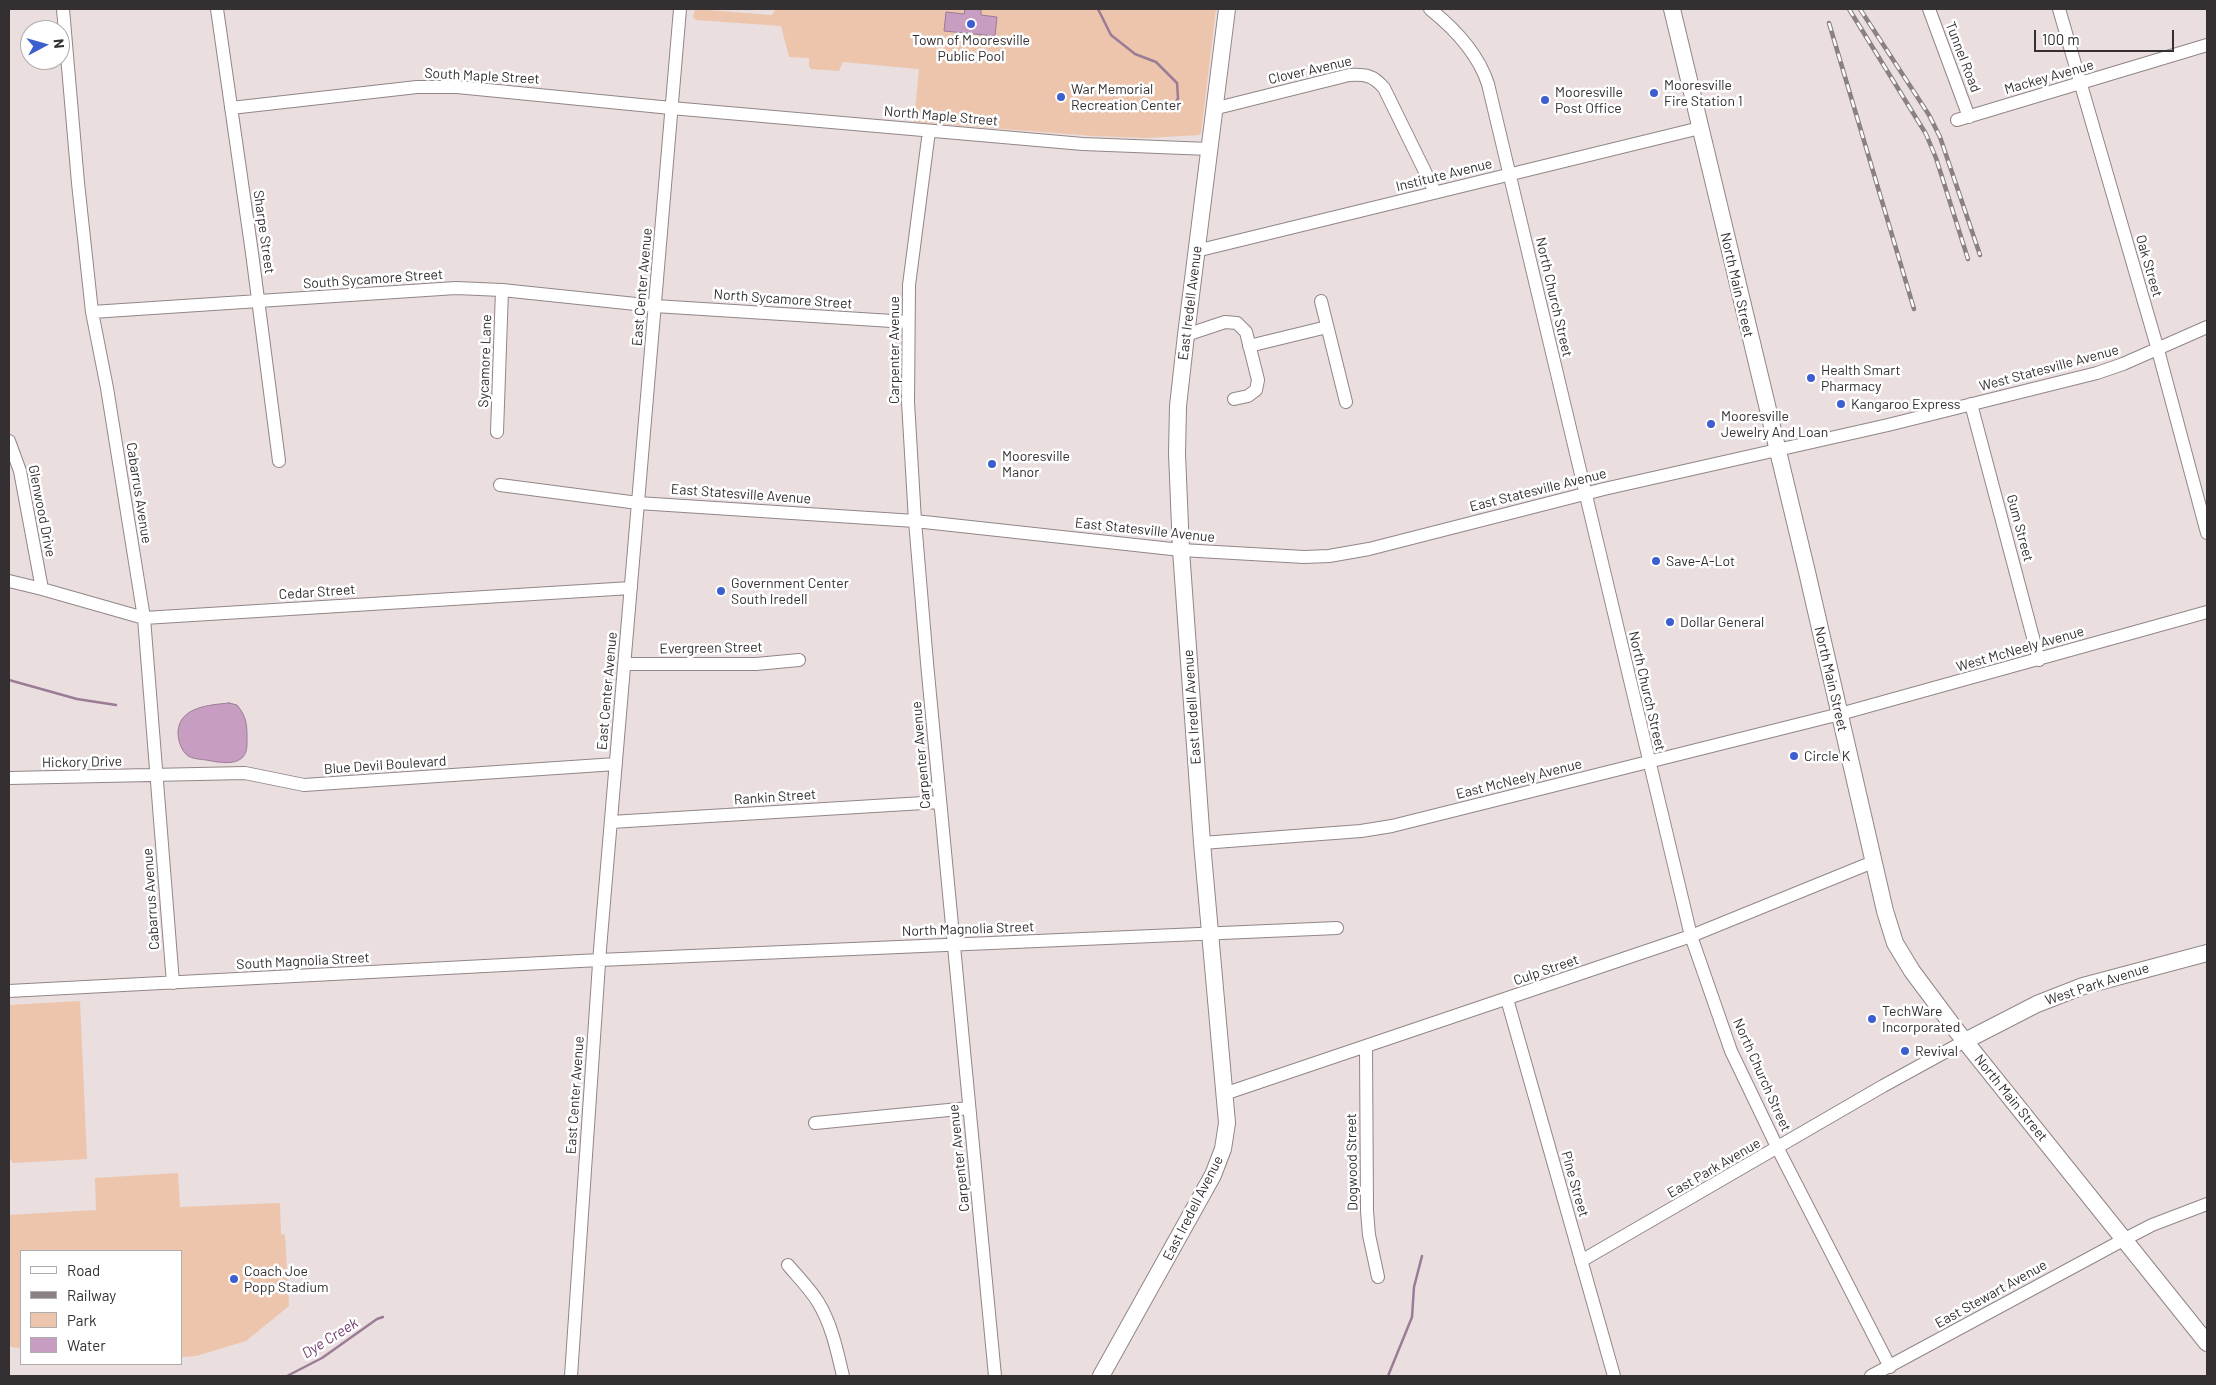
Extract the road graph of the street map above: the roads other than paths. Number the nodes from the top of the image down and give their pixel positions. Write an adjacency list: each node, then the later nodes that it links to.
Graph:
1 (64, 9): 25 (street, Cabarrus Avenue)
2 (217, 9): 11 (street, Sharpe Street)
3 (680, 9): 12 (street, East Center Avenue)
4 (1227, 9): 13 (main road, East Iredell Avenue)
5 (1430, 9): 18 (street, North Church Street)
6 (1672, 9): 15 (main road, North Main Street)
7 (1929, 9): 14 (street, Tunnel Road)
8 (2059, 9): 10 (street, Oak Street)
9 (2207, 45): 10 (street, Mackey Avenue)
10 (2080, 84): 14 (street, Mackey Avenue); 31 (street, Oak Street)
11 (231, 108): 12 (street, South Maple Street); 23 (street, Sharpe Street)
12 (672, 108): 16 (street, North Maple Street); 24 (street, East Center Avenue)
13 (1213, 109): 17 (main road, East Iredell Avenue); 19 (street, Clover Avenue)
14 (1963, 118)
15 (1700, 128): 18 (street, Institute Avenue); 37 (main road, North Main Street)
16 (929, 130): 17 (street, North Maple Street); 26 (street, Carpenter Avenue)
17 (1208, 149): 20 (main road, East Iredell Avenue)
18 (1510, 174): 19 (street, Institute Avenue); 40 (street, North Church Street)
19 (1435, 192): 20 (street, Institute Avenue)
20 (1196, 251): 29 (main road, East Iredell Avenue)
21 (502, 290): 23 (street, South Sycamore Street); 24 (street, South Sycamore Street); 35 (street, Sycamore Lane)
22 (1321, 301): 27 (street)
23 (258, 302): 25 (street, South Sycamore Street); 38 (street, Sharpe Street)
24 (655, 306): 26 (street, North Sycamore Street); 41 (street, East Center Avenue)
25 (92, 312): 49 (street, Cabarrus Avenue)
26 (908, 322): 42 (street, Carpenter Avenue)
27 (1328, 327): 30 (street); 33 (street)
28 (2207, 327): 31 (street, West Statesville Avenue)
29 (1186, 335): 30 (street); 44 (main road, East Iredell Avenue)
30 (1249, 346): 32 (street)
31 (2158, 350): 34 (street, West Statesville Avenue); 43 (street, Oak Street)
32 (1234, 399)
33 (1346, 402)
34 (1971, 404): 37 (street, West Statesville Avenue); 51 (street, Gum Street)
35 (497, 432)
36 (9, 441): 47 (street, Glenwood Drive)
37 (1777, 450): 40 (street, East Statesville Avenue); 53 (main road, North Main Street)
38 (278, 461)
39 (500, 485): 41 (street, East Statesville Avenue)
40 (1585, 494): 44 (street, East Statesville Avenue); 54 (street, North Church Street)
41 (638, 502): 42 (street, East Statesville Avenue); 46 (street, East Center Avenue)
42 (915, 521): 44 (street, East Statesville Avenue); 58 (street, Carpenter Avenue)
43 (2207, 533)
44 (1180, 550): 60 (main road, East Iredell Avenue)
45 (9, 581): 47 (street, Cedar Street)
46 (631, 588): 49 (street, Cedar Street); 52 (street, East Center Avenue)
47 (42, 589): 49 (street, Cedar Street)
48 (2207, 612): 51 (street, West McNeely Avenue)
49 (144, 618): 56 (street, Cabarrus Avenue)
50 (799, 660): 52 (street, Evergreen Street)
51 (2039, 660): 53 (street, West McNeely Avenue)
52 (625, 664): 55 (street, East Center Avenue)
53 (1840, 714): 54 (street, East McNeely Avenue); 61 (main road, North Main Street)
54 (1649, 762): 60 (street, East McNeely Avenue); 64 (street, North Church Street)
55 (616, 764): 56 (street, Blue Devil Boulevard); 59 (street, East Center Avenue)
56 (157, 775): 57 (street, Hickory Drive); 68 (street, Cabarrus Avenue)
57 (9, 778)
58 (940, 802): 59 (street, Rankin Street); 65 (street, Carpenter Avenue)
59 (611, 822): 67 (street, East Center Avenue)
60 (1202, 843): 63 (main road, East Iredell Avenue)
61 (1874, 862): 64 (street, Culp Street); 71 (main road, North Main Street)
62 (1337, 928): 63 (street, North Magnolia Street)
63 (1210, 934): 65 (street, North Magnolia Street); 73 (main road, East Iredell Avenue)
64 (1691, 936): 70 (street, Culp Street); 76 (street, North Church Street)
65 (953, 944): 67 (street, North Magnolia Street); 74 (street, Carpenter Avenue)
66 (2207, 953): 71 (main road, West Park Avenue)
67 (599, 960): 68 (street, South Magnolia Street); 84 (street, East Center Avenue)
68 (173, 983): 69 (street, South Magnolia Street)
69 (9, 991)
70 (1507, 999): 72 (street, Culp Street); 79 (street, Pine Street)
71 (1965, 1041): 76 (street, East Park Avenue); 78 (main road, North Main Street)
72 (1366, 1046): 73 (street, Culp Street); 81 (street, Dogwood Street)
73 (1224, 1094): 87 (main road, East Iredell Avenue)
74 (969, 1108): 75 (street); 86 (street, Carpenter Avenue)
75 (815, 1123)
76 (1778, 1148): 79 (street, East Park Avenue); 83 (street, North Church Street)
77 (2207, 1204): 78 (street, East Stewart Avenue)
78 (2125, 1238): 82 (main road, North Main Street); 83 (street, East Stewart Avenue)
79 (1581, 1261): 88 (street, Pine Street)
80 (788, 1265): 85 (street)
81 (1378, 1277)
82 (2207, 1342)
83 (1890, 1367): 89 (street, East Stewart Avenue)
84 (571, 1376)
85 (843, 1376)
86 (995, 1376)
87 (1101, 1376)
88 (1614, 1376)
89 (1871, 1376)

